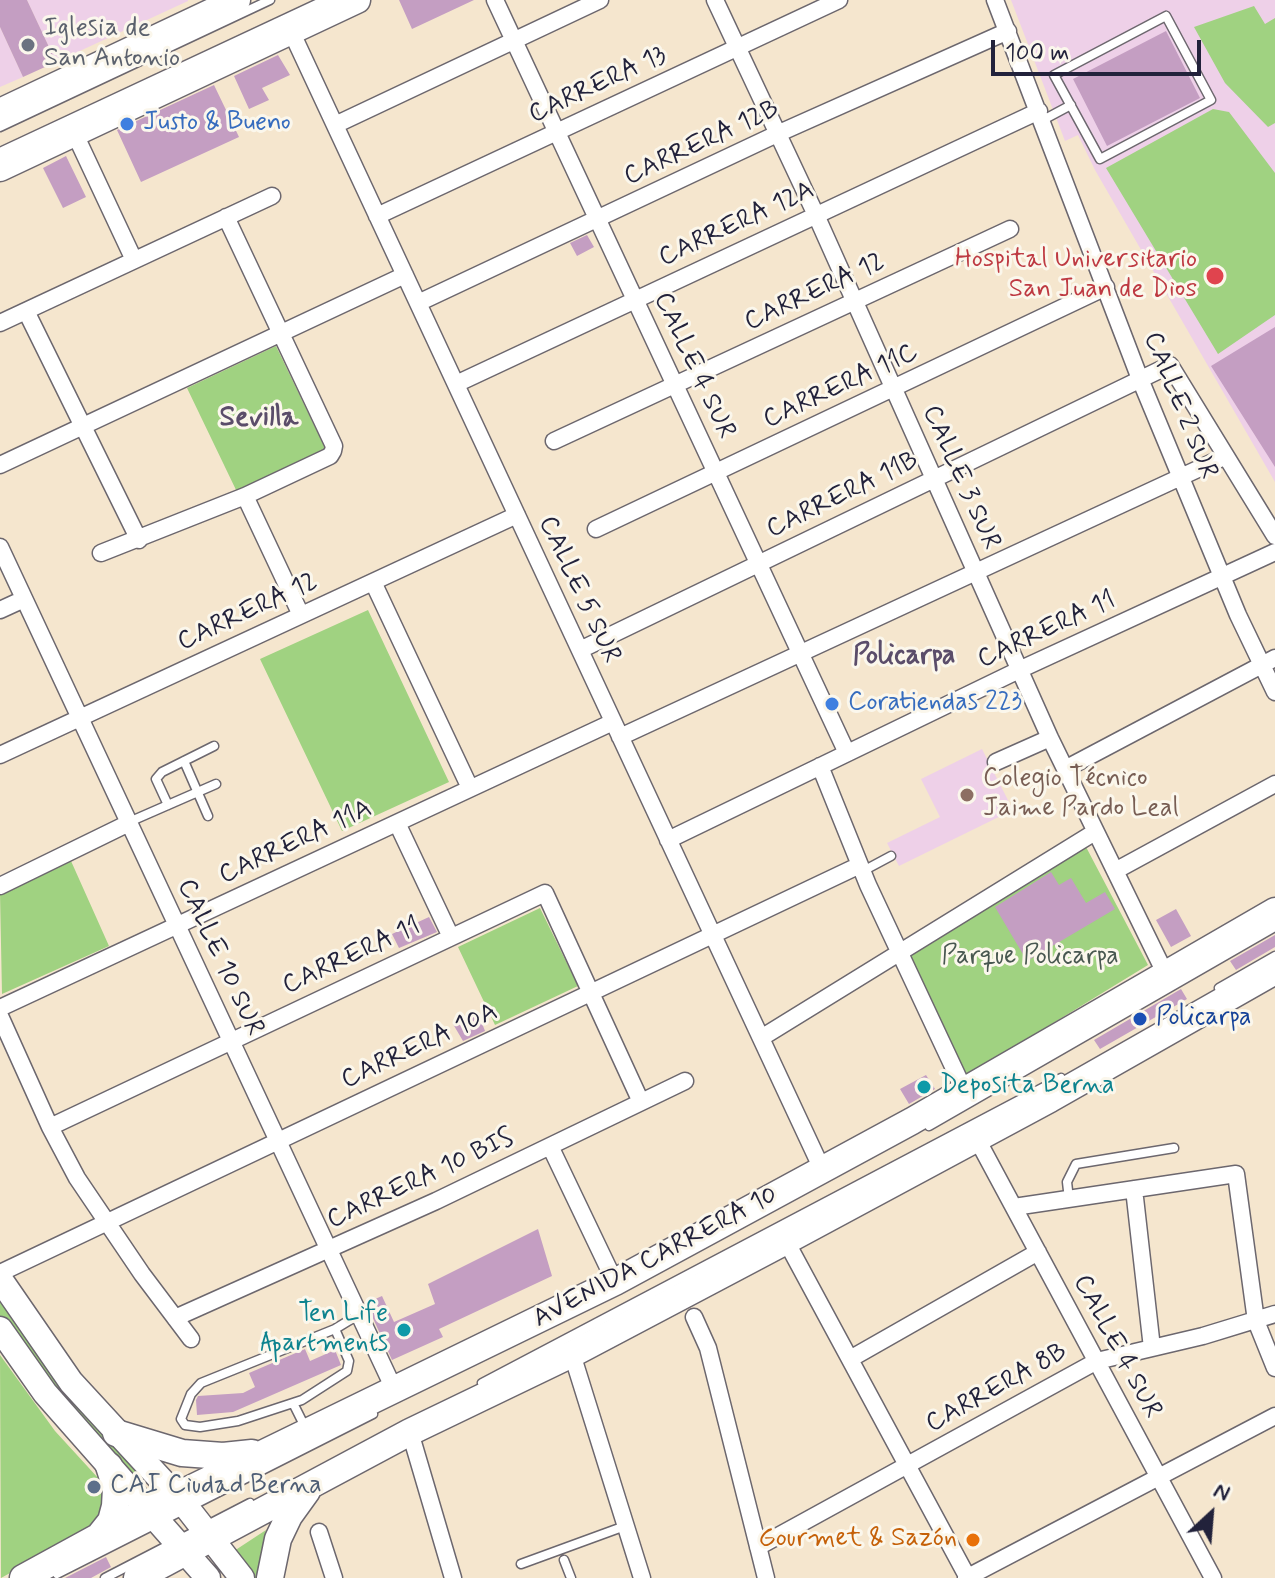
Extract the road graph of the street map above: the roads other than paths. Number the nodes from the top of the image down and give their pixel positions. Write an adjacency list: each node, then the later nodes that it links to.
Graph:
1 (237, 0): 10 (main road)
2 (270, 0): 19 (lane)
3 (325, 0): 23 (lane)
4 (357, 0): 11 (main road)
5 (495, 0): 13 (street, CALLE 4 SUR)
6 (600, 0): 13 (street)
7 (715, 0): 14 (street, CALLE 3 SUR)
8 (839, 0): 14 (street, CARRERA 13)
9 (995, 0): 12 (street, CALLE 2 SUR)
10 (208, 6): 16 (main road)
11 (291, 31): 18 (street, CALLE 5 SUR); 20 (main road)
12 (1008, 31): 17 (street, CALLE 2 SUR); 22 (street, CARRERA 12B)
13 (515, 40): 18 (street); 21 (street, CALLE 4 SUR)
14 (738, 47): 21 (street, CARRERA 13); 22 (street, CALLE 3 SUR)
15 (1071, 105): 15 (lane); 17 (lane)
16 (0, 112)
17 (1041, 116): 26 (street, CARRERA 12A); 33 (street, CALLE 2 SUR)
18 (335, 125): 27 (street, CALLE 5 SUR)
19 (0, 127)
20 (74, 132): 24 (main road); 31 (street)
21 (557, 132): 27 (street, CARRERA 13); 29 (street, CALLE 4 SUR)
22 (777, 134): 26 (street, CALLE 3 SUR); 29 (street, CARRERA 12B)
23 (0, 152)
24 (0, 168)
25 (272, 196): 28 (street)
26 (816, 215): 34 (street, CARRERA 12A); 35 (street, CALLE 3 SUR)
27 (377, 216): 32 (street, CALLE 5 SUR)
28 (226, 217): 31 (street); 39 (street)
29 (598, 219): 34 (street, CALLE 4 SUR); 36 (street, CARRERA 12B)
30 (1010, 229): 35 (street, CARRERA 12)
31 (134, 260): 37 (street)
32 (405, 275): 36 (street, CALLE 5 SUR); 39 (street)
33 (1106, 287): 40 (street, CALLE 2 SUR); 43 (street, CARRERA 11C)
34 (635, 299): 41 (street, CARRERA 12A); 42 (street, CALLE 4 SUR)
35 (855, 301): 42 (street, CARRERA 12); 43 (street, CALLE 3 SUR)
36 (418, 303): 41 (street, CALLE 5 SUR)
37 (26, 311): 38 (street); 44 (street)
38 (0, 323)
39 (282, 333): 44 (street); 51 (street)
40 (1140, 379): 46 (street, CARRERA 11B); 49 (street, CALLE 2 SUR); 50 (street, CARRERA 11B)
41 (456, 384): 52 (street, CALLE 5 SUR)
42 (675, 384): 45 (street, CARRERA 12); 48 (street, CALLE 4 SUR)
43 (894, 388): 48 (street, CARRERA 11C); 50 (street, CALLE 3 SUR)
44 (82, 426): 47 (street); 55 (street)
45 (554, 441)
46 (1226, 456): 49 (street, CARRERA 11A); 54 (street)
47 (0, 465)
48 (716, 472): 53 (street, CARRERA 11C); 59 (street, CALLE 4 SUR)
49 (1181, 477): 60 (street, CARRERA 11A); 61 (street, CALLE 2 SUR)
50 (934, 479): 59 (street, CARRERA 11B); 60 (street, CALLE 3 SUR)
51 (245, 496): 55 (street); 65 (street)
52 (517, 515): 62 (street, CARRERA 12); 66 (street, CALLE 5 SUR)
53 (596, 529)
54 (1275, 536)
55 (139, 540): 58 (street)
56 (0, 547): 63 (street, CALLE 10 SUR)
57 (1275, 552): 61 (street, CARRERA 11)
58 (101, 553)
59 (759, 564): 66 (street, CARRERA 11B); 67 (street, CALLE 4 SUR)
60 (976, 572): 67 (street, CARRERA 11A); 69 (street, CALLE 3 SUR)
61 (1222, 576): 68 (street, CALLE 2 SUR); 69 (street, CARRERA 11)
62 (373, 582): 65 (street, CARRERA 12); 83 (street)
63 (24, 599): 64 (street); 71 (street, CALLE 10 SUR)
64 (0, 610)
65 (301, 615): 71 (street, CARRERA 12)
66 (580, 650): 72 (street, CALLE 5 SUR)
67 (801, 653): 72 (street, CARRERA 11A); 75 (street, CALLE 4 SUR)
68 (1269, 662): 70 (street, CALLE 2 SUR); 80 (street)
69 (1019, 670): 73 (street, CALLE 3 SUR); 75 (street, CARRERA 11)
70 (1275, 692)
71 (80, 718): 76 (street, CARRERA 12); 87 (street, CALLE 10 SUR)
72 (616, 729): 83 (street, CARRERA 11A); 90 (street, CALLE 5 SUR)
73 (1050, 738): 78 (street); 80 (street, CALLE 3 SUR)
74 (214, 746): 77 (lane)
75 (847, 753): 79 (street, CARRERA 11)
76 (0, 755)
77 (184, 761): 84 (lane); 85 (lane)
78 (996, 762)
79 (820, 766): 90 (street, CARRERA 11); 92 (street)
80 (1065, 769): 89 (street, CALLE 3 SUR)
81 (216, 784): 84 (lane)
82 (1275, 784): 93 (street)
83 (470, 788): 88 (street, CARRERA 11A)
84 (197, 791): 85 (lane); 86 (lane)
85 (168, 805): 87 (lane)
86 (208, 816)
87 (129, 823): 94 (street); 96 (street, CALLE 10 SUR)
88 (397, 823): 96 (street, CARRERA 11A); 99 (street)
89 (1095, 832): 93 (street, CALLE 3 SUR); 100 (street)
90 (668, 840): 98 (street, CALLE 5 SUR)
91 (891, 856): 92 (lane)
92 (861, 868): 98 (street, CARRERA 10A); 100 (street)
93 (1115, 871): 103 (street, CALLE 3 SUR)
94 (0, 886)
95 (1275, 911): 103 (main road, AVENIDA CARRERA 10)
96 (177, 926): 106 (street, CARRERA 11A); 109 (street, CALLE 10 SUR)
97 (1275, 927): 115 (lane)
98 (712, 935): 104 (street, CARRERA 10A); 108 (street, CALLE 5 SUR)
99 (451, 937): 104 (street, CARRERA 11); 109 (street, CARRERA 11)
100 (899, 953): 108 (street); 112 (street)
101 (1275, 956): 105 (lane)
102 (1275, 971): 116 (main road, AVENIDA CARRERA 10)
103 (1165, 973): 112 (main road, AVENIDA CARRERA 10)
104 (590, 993): 113 (street); 117 (street, CARRERA 10A)
105 (1208, 994)
106 (0, 1008)
107 (0, 1016): 114 (street)
108 (761, 1038): 120 (street, CALLE 5 SUR)
109 (231, 1041): 114 (street, CARRERA 11); 117 (street, CALLE 10 SUR)
110 (1065, 1076): 144 (lane)
111 (685, 1081): 113 (street, CARRERA 10 BIS)
112 (965, 1092): 120 (main road, AVENIDA CARRERA 10)
113 (641, 1102): 118 (street, CARRERA 10 BIS)
114 (50, 1127): 124 (street)
115 (925, 1128)
116 (977, 1139): 123 (street, CALLE 4 SUR); 125 (main road, AVENIDA CARRERA 10)
117 (278, 1141): 124 (street, CARRERA 10A); 126 (street, CALLE 10 SUR)
118 (550, 1146): 126 (street, CARRERA 10 BIS); 130 (street)
119 (1174, 1148): 122 (lane)
120 (822, 1169): 130 (main road, AVENIDA CARRERA 10)
121 (1134, 1189): 122 (street); 135 (street); 139 (street)
122 (1069, 1199): 123 (street)
123 (1014, 1207): 127 (street, CALLE 4 SUR)
124 (105, 1222): 128 (street, CARRERA 10A); 134 (street)
125 (786, 1241): 140 (main road, AVENIDA CARRERA 10); 141 (street)
126 (328, 1250): 132 (street, CALLE 10 SUR); 134 (street, CARRERA 10 BIS)
127 (1038, 1252): 141 (street); 142 (street, CALLE 4 SUR)
128 (0, 1273)
129 (0, 1279): 151 (main road)
130 (615, 1282): 145 (main road, AVENIDA CARRERA 10)
131 (1275, 1314): 135 (street, CARRERA 8B)
132 (358, 1315): 137 (lane); 145 (street, CALLE 10 SUR)
133 (694, 1317): 163 (street)
134 (175, 1318): 138 (street)
135 (1256, 1321): 139 (street, CARRERA 8B); 143 (street)
136 (0, 1329): 154 (main road)
137 (335, 1329): 146 (lane); 146 (lane)
138 (191, 1339)
139 (1152, 1348): 142 (street, CARRERA 8B)
140 (572, 1354): 150 (main road, AVENIDA CARRERA 10); 159 (street)
141 (850, 1359): 153 (street)
142 (1097, 1361): 153 (street, CARRERA 8B); 155 (street, CALLE 4 SUR)
143 (1275, 1368)
144 (474, 1388)
145 (394, 1389): 149 (main road, AVENIDA CARRERA 10)
146 (294, 1405): 149 (lane)
147 (377, 1412): 158 (lane)
148 (1275, 1416): 155 (street)
149 (307, 1431): 152 (main road, AVENIDA CARRERA 10)
150 (410, 1432): 156 (main road, AVENIDA CARRERA 10); 174 (street)
151 (116, 1433): 152 (main road); 158 (main road)
152 (267, 1452): 158 (main road, AVENIDA CARRERA 10)
153 (908, 1465): 163 (street, CARRERA 8B); 178 (street)
154 (109, 1466): 160 (main road); 162 (main road)
155 (1159, 1477): 178 (street); 179 (street, CALLE 4 SUR)
156 (312, 1485): 158 (main road, AVENIDA CARRERA 10); 172 (main road)
157 (262, 1497): 158 (lane)
158 (195, 1518): 160 (main road, AVENIDA CARRERA 10); 160 (main road, AVENIDA CARRERA 10); 171 (main road)
159 (626, 1526): 165 (lane); 176 (street)
160 (169, 1531): 162 (main road, AVENIDA CARRERA 10); 167 (lane); 168 (lane); 169 (main road, AVENIDA CARRERA 10); 170 (main road)
161 (319, 1532): 173 (street)
162 (98, 1537): 166 (main road, AVENIDA CARRERA 10)
163 (758, 1547): 177 (street)
164 (564, 1560): 175 (lane)
165 (521, 1564)
166 (23, 1578)
167 (49, 1578)
168 (105, 1578)
169 (137, 1578)
170 (208, 1578)
171 (242, 1578)
172 (270, 1578)
173 (334, 1578)
174 (453, 1578)
175 (571, 1578)
176 (642, 1578)
177 (766, 1578)
178 (967, 1578)
179 (1213, 1578)

